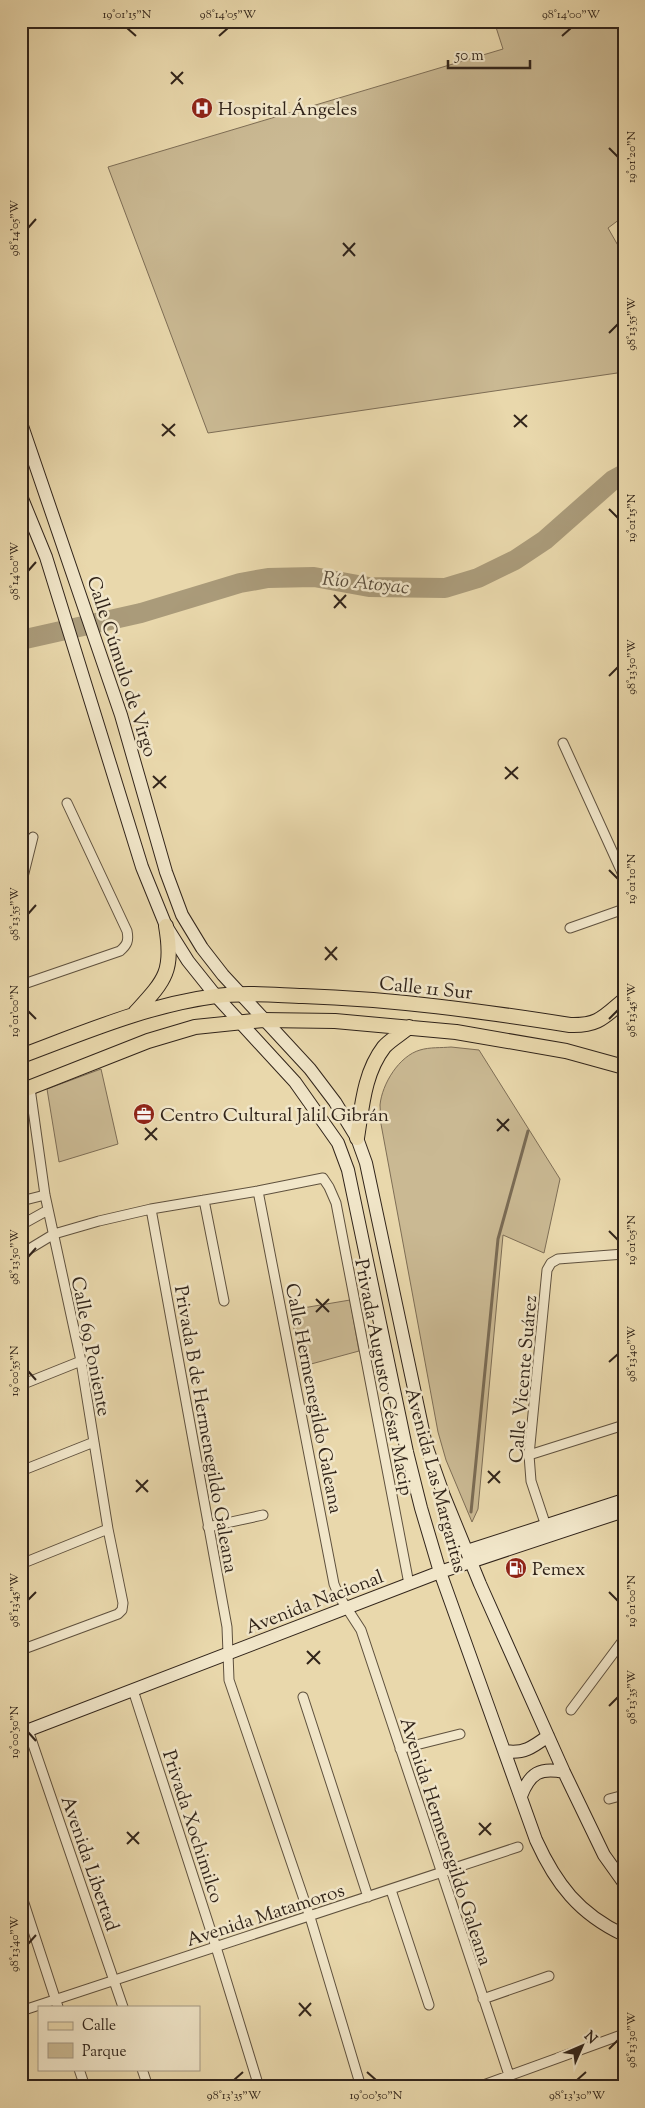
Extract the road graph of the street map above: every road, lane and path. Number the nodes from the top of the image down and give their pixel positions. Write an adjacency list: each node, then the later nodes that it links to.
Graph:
1 (21, 423): 12 (main road, Calle Cúmulo de Virgo)
2 (21, 496): 9 (main road)
3 (563, 742): 6 (street)
4 (67, 803): 11 (street)
5 (33, 837): 7 (street)
6 (624, 877)
7 (21, 885)
8 (624, 909): 10 (street)
9 (166, 926): 13 (main road); 16 (main road)
10 (570, 928)
11 (21, 985)
12 (239, 994): 13 (main road, Calle 11 Sur); 14 (main road, Calle 11 Sur); 17 (main road, Avenida Las Margaritas)
13 (216, 996): 16 (main road, Calle 11 Sur); 19 (main road)
14 (332, 997): 15 (main road, Calle 11 Sur); 18 (main road)
15 (624, 1000)
16 (135, 1013): 21 (main road, Calle 11 Sur)
17 (263, 1020): 18 (main road); 19 (main road); 24 (main road, Avenida Las Margaritas)
18 (335, 1021): 20 (main road)
19 (239, 1022): 23 (main road); 51 (main road, Avenida Las Margaritas)
20 (408, 1027): 22 (main road); 24 (main road)
21 (21, 1056)
22 (624, 1067)
23 (26, 1089): 26 (street, Calle 69 Poniente)
24 (357, 1138): 49 (main road, Avenida Las Margaritas)
25 (258, 1191): 27 (street); 52 (street, Privada Augusto César Macip); 53 (street, Calle Hermenegildo Galeana)
26 (45, 1196): 28 (street); 30 (street, Calle 69 Poniente)
27 (204, 1200): 29 (street); 36 (street)
28 (21, 1201)
29 (151, 1209): 32 (street); 46 (street, Privada B de Hermenegildo Galeana)
30 (48, 1210): 31 (street); 32 (street, Calle 69 Poniente)
31 (21, 1225)
32 (54, 1234): 33 (street); 37 (street, Calle 69 Poniente)
33 (21, 1254)
34 (623, 1254): 35 (street); 41 (street, Calle Vicente Suárez)
35 (624, 1265)
36 (224, 1301)
37 (81, 1361): 38 (street); 40 (street, Calle 69 Poniente)
38 (21, 1385)
39 (624, 1425): 41 (street)
40 (94, 1442): 42 (street); 47 (street, Calle 69 Poniente)
41 (529, 1455): 48 (street, Calle Vicente Suárez)
42 (21, 1471)
43 (624, 1500): 48 (main road, Avenida Nacional)
44 (624, 1511): 48 (main road, Avenida Nacional)
45 (264, 1515): 46 (street)
46 (208, 1527): 56 (street, Privada B de Hermenegildo Galeana)
47 (108, 1529): 50 (street); 55 (street, Calle 69 Poniente)
48 (547, 1530): 49 (main road, Avenida Nacional)
49 (469, 1556): 51 (main road, Avenida Nacional); 62 (main road, Avenida Las Margaritas)
50 (21, 1564)
51 (440, 1572): 52 (main road, Avenida Nacional); 64 (main road, Avenida Las Margaritas)
52 (409, 1584): 53 (main road, Avenida Nacional)
53 (347, 1608): 56 (main road, Avenida Nacional); 63 (street, Avenida Hermenegildo Galeana)
54 (624, 1639): 59 (street)
55 (21, 1650)
56 (228, 1654): 57 (main road, Avenida Nacional); 75 (street, Privada B de Hermenegildo Galeana)
57 (133, 1690): 60 (main road, Avenida Nacional); 77 (street, Privada Xochimilco)
58 (303, 1697): 74 (street)
59 (571, 1710)
60 (25, 1732): 79 (street, Avenida Libertad)
61 (460, 1734): 63 (street)
62 (548, 1736): 64 (main road); 65 (main road, Avenida Las Margaritas)
63 (400, 1750): 70 (street, Avenida Hermenegildo Galeana)
64 (505, 1751): 67 (main road, Avenida Las Margaritas)
65 (564, 1772): 67 (main road); 71 (main road, Avenida Las Margaritas)
66 (624, 1795): 68 (street)
67 (521, 1796): 76 (main road, Avenida Las Margaritas)
68 (609, 1799)
69 (518, 1847): 70 (street, Avenida Matamoros)
70 (440, 1873): 72 (street, Avenida Matamoros); 80 (street, Avenida Hermenegildo Galeana)
71 (624, 1883)
72 (391, 1890): 74 (street, Avenida Matamoros); 82 (street)
73 (21, 1894): 81 (street)
74 (368, 1897): 75 (street, Avenida Matamoros)
75 (310, 1917): 77 (street, Avenida Matamoros); 94 (street, Privada B de Hermenegildo Galeana)
76 (624, 1935)
77 (216, 1947): 79 (street, Avenida Matamoros); 93 (street, Privada Xochimilco)
78 (549, 1976): 80 (street)
79 (115, 1982): 81 (street, Avenida Matamoros); 84 (street, Avenida Libertad)
80 (483, 1999): 90 (street, Avenida Hermenegildo Galeana)
81 (57, 2003): 83 (street, Avenida Matamoros)
82 (429, 2005)
83 (44, 2006)
84 (123, 2006)
85 (38, 2007): 86 (street, Avenida Matamoros)
86 (21, 2011)
87 (624, 2034): 90 (street)
88 (79, 2070): 91 (street)
89 (142, 2070): 92 (street)
90 (509, 2076): 95 (street); 96 (street, Avenida Hermenegildo Galeana)
91 (85, 2087)
92 (148, 2087)
93 (259, 2087)
94 (362, 2087)
95 (478, 2087)
96 (513, 2087)

